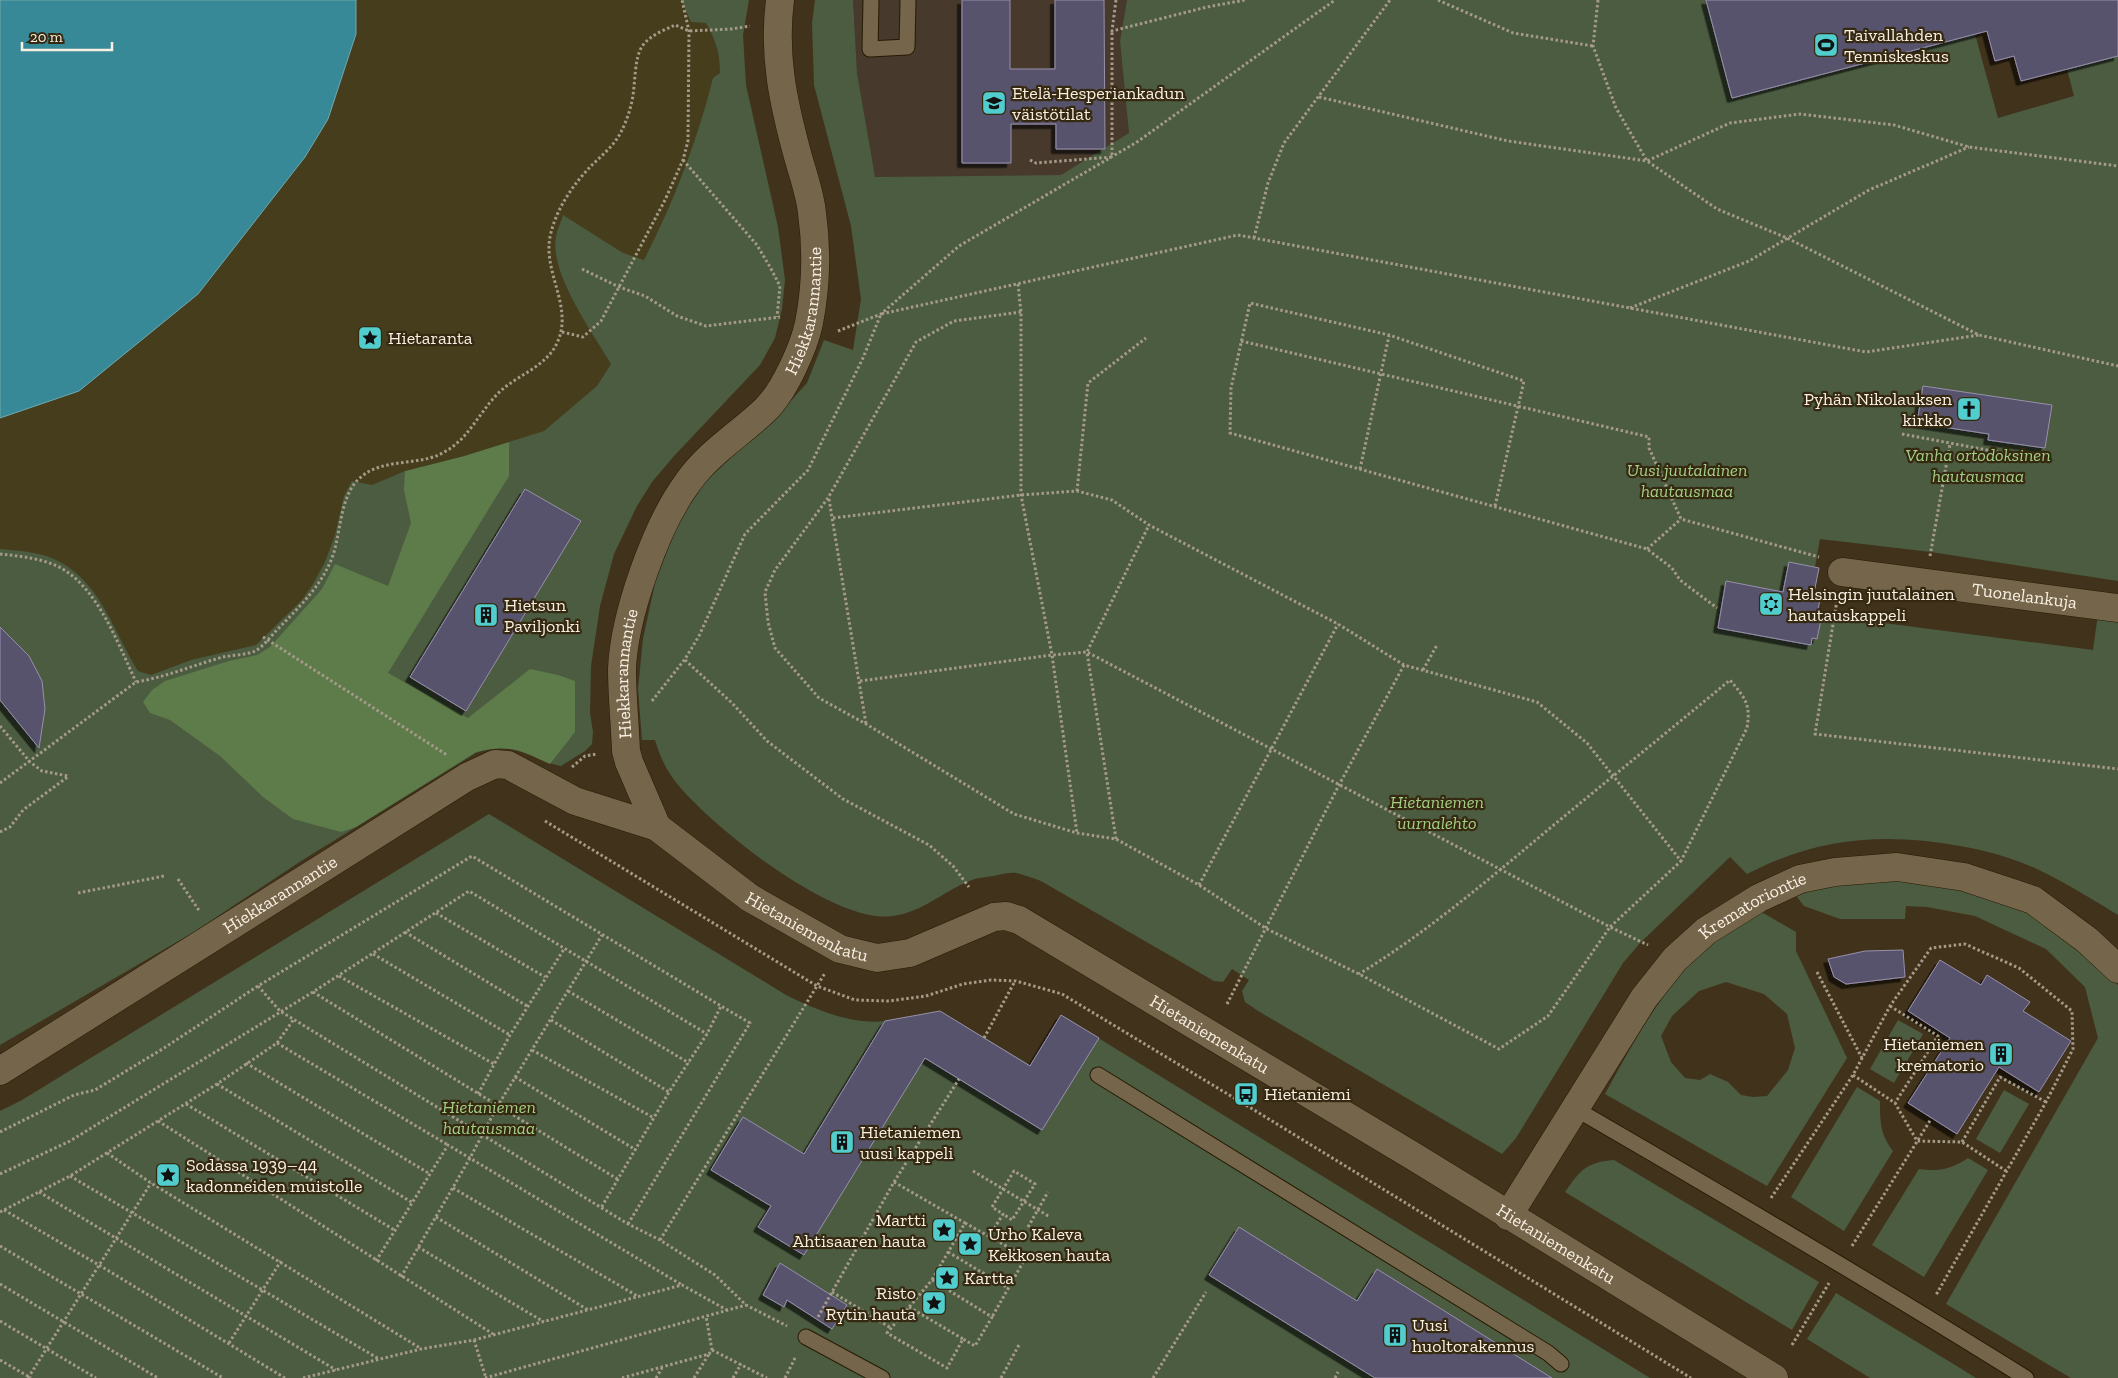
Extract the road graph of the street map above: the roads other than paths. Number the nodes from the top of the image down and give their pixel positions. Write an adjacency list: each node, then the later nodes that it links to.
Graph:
1 (871, 0): 2 (lane)
2 (908, 0)
3 (779, 12): 6 (street, Hiekkarannantie)
4 (1842, 572): 5 (street, Tuonelankuja)
5 (2118, 608)
6 (657, 826): 8 (street, Hiekkarannantie); 11 (street, Hietaniemenkatu)
7 (2118, 970): 10 (street, Krematoriontie)
8 (0, 1071)
9 (1098, 1075): 13 (lane)
10 (1574, 1108): 11 (street, Krematoriontie); 16 (lane)
11 (1508, 1216): 15 (street, Hietaniemenkatu)
12 (806, 1337): 14 (lane)
13 (1560, 1364)
14 (882, 1378)
15 (1774, 1378)
16 (2026, 1378)

